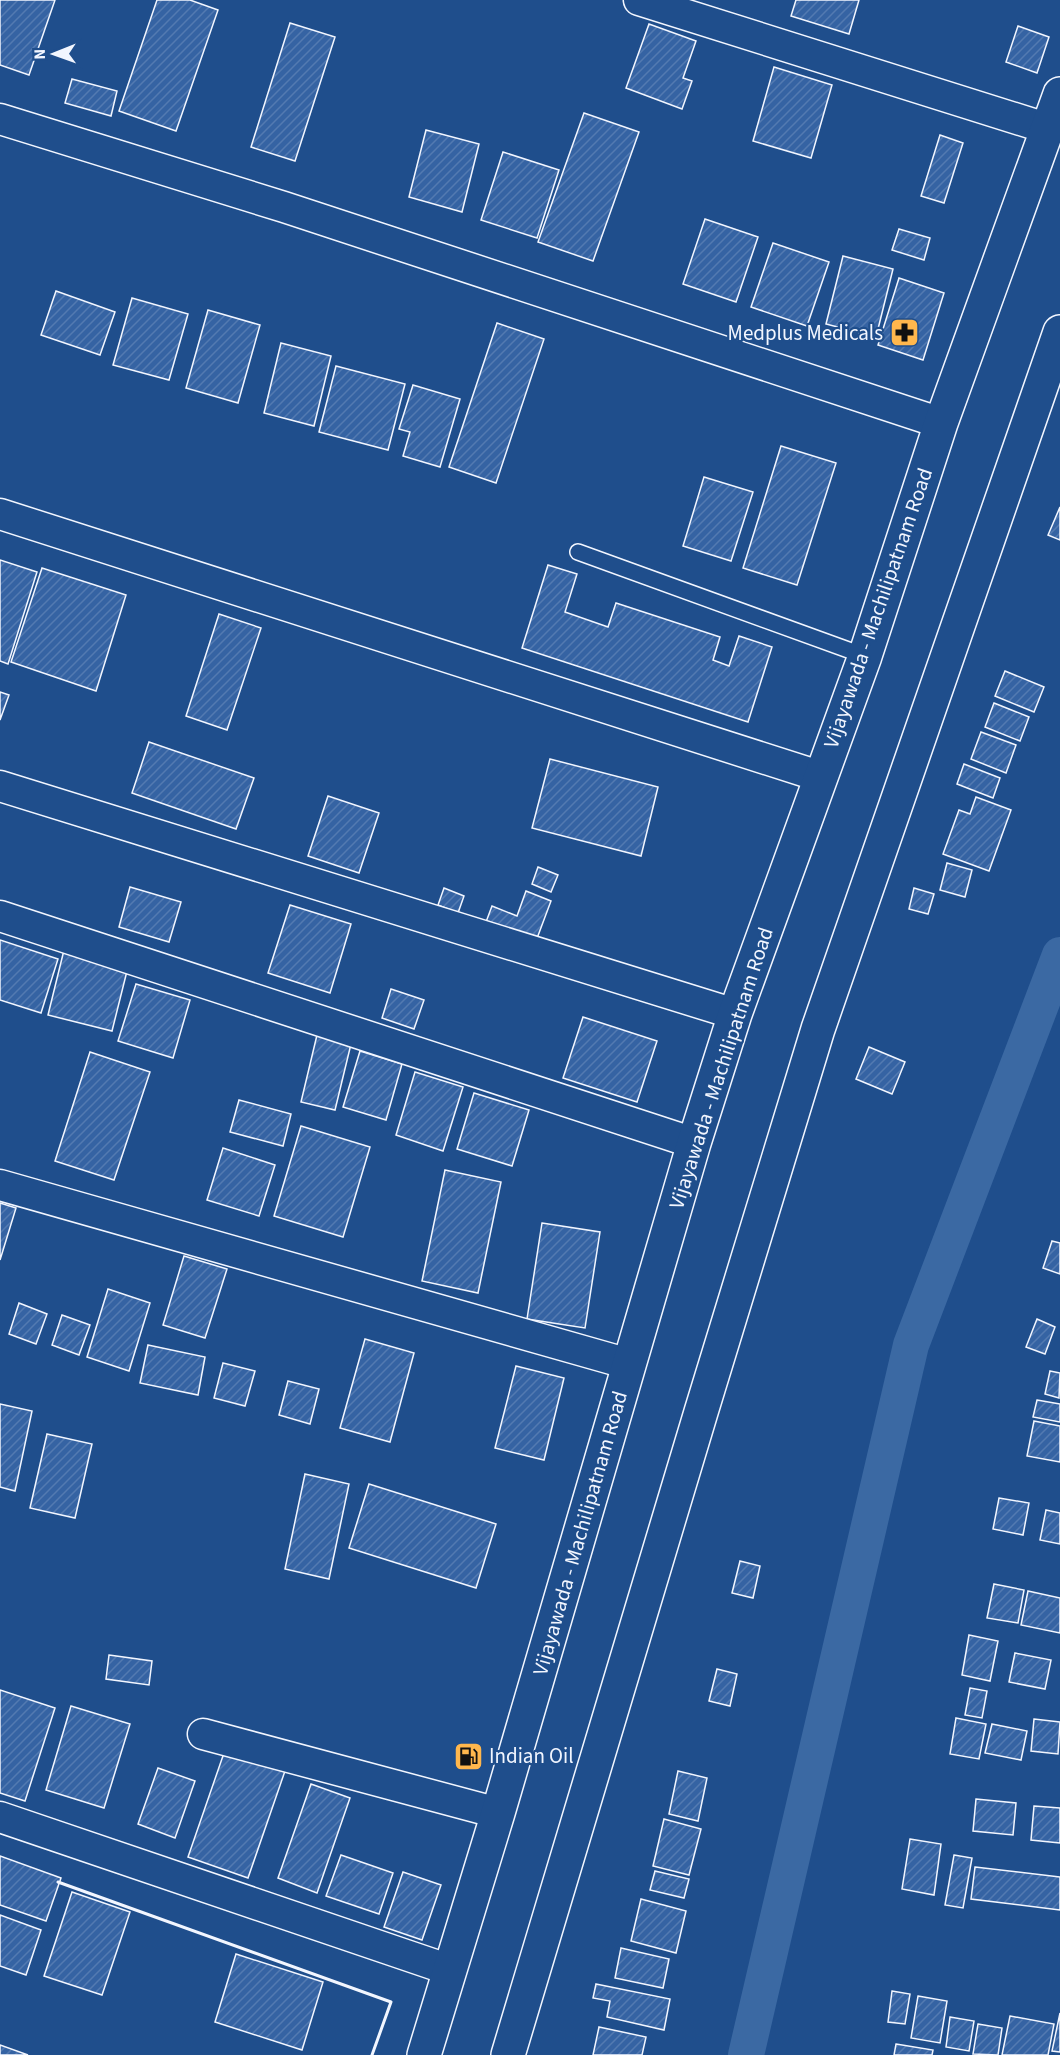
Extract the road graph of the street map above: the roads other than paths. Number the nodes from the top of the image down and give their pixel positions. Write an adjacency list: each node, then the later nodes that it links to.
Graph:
1 (639, 0): 4 (street)
2 (1060, 94): 4 (highway, Vijayawada - Machilipatnam Road)
3 (0, 119): 6 (street)
4 (1046, 128): 6 (highway, Vijayawada - Machilipatnam Road)
5 (1060, 332): 22 (highway)
6 (941, 423): 9 (highway, Vijayawada - Machilipatnam Road)
7 (0, 514): 10 (street)
8 (578, 552): 9 (lane)
9 (865, 656): 10 (highway, Vijayawada - Machilipatnam Road)
10 (819, 776): 13 (highway, Vijayawada - Machilipatnam Road)
11 (0, 786): 13 (street)
12 (0, 916): 14 (street)
13 (735, 1014): 14 (highway, Vijayawada - Machilipatnam Road)
14 (694, 1143): 16 (highway, Vijayawada - Machilipatnam Road)
15 (0, 1185): 16 (street)
16 (629, 1364): 18 (highway, Vijayawada - Machilipatnam Road)
17 (203, 1734): 18 (street)
18 (498, 1813): 20 (highway, Vijayawada - Machilipatnam Road)
19 (0, 1817): 20 (street)
20 (450, 1970): 21 (highway, Vijayawada - Machilipatnam Road)
21 (424, 2055)
22 (508, 2055)

